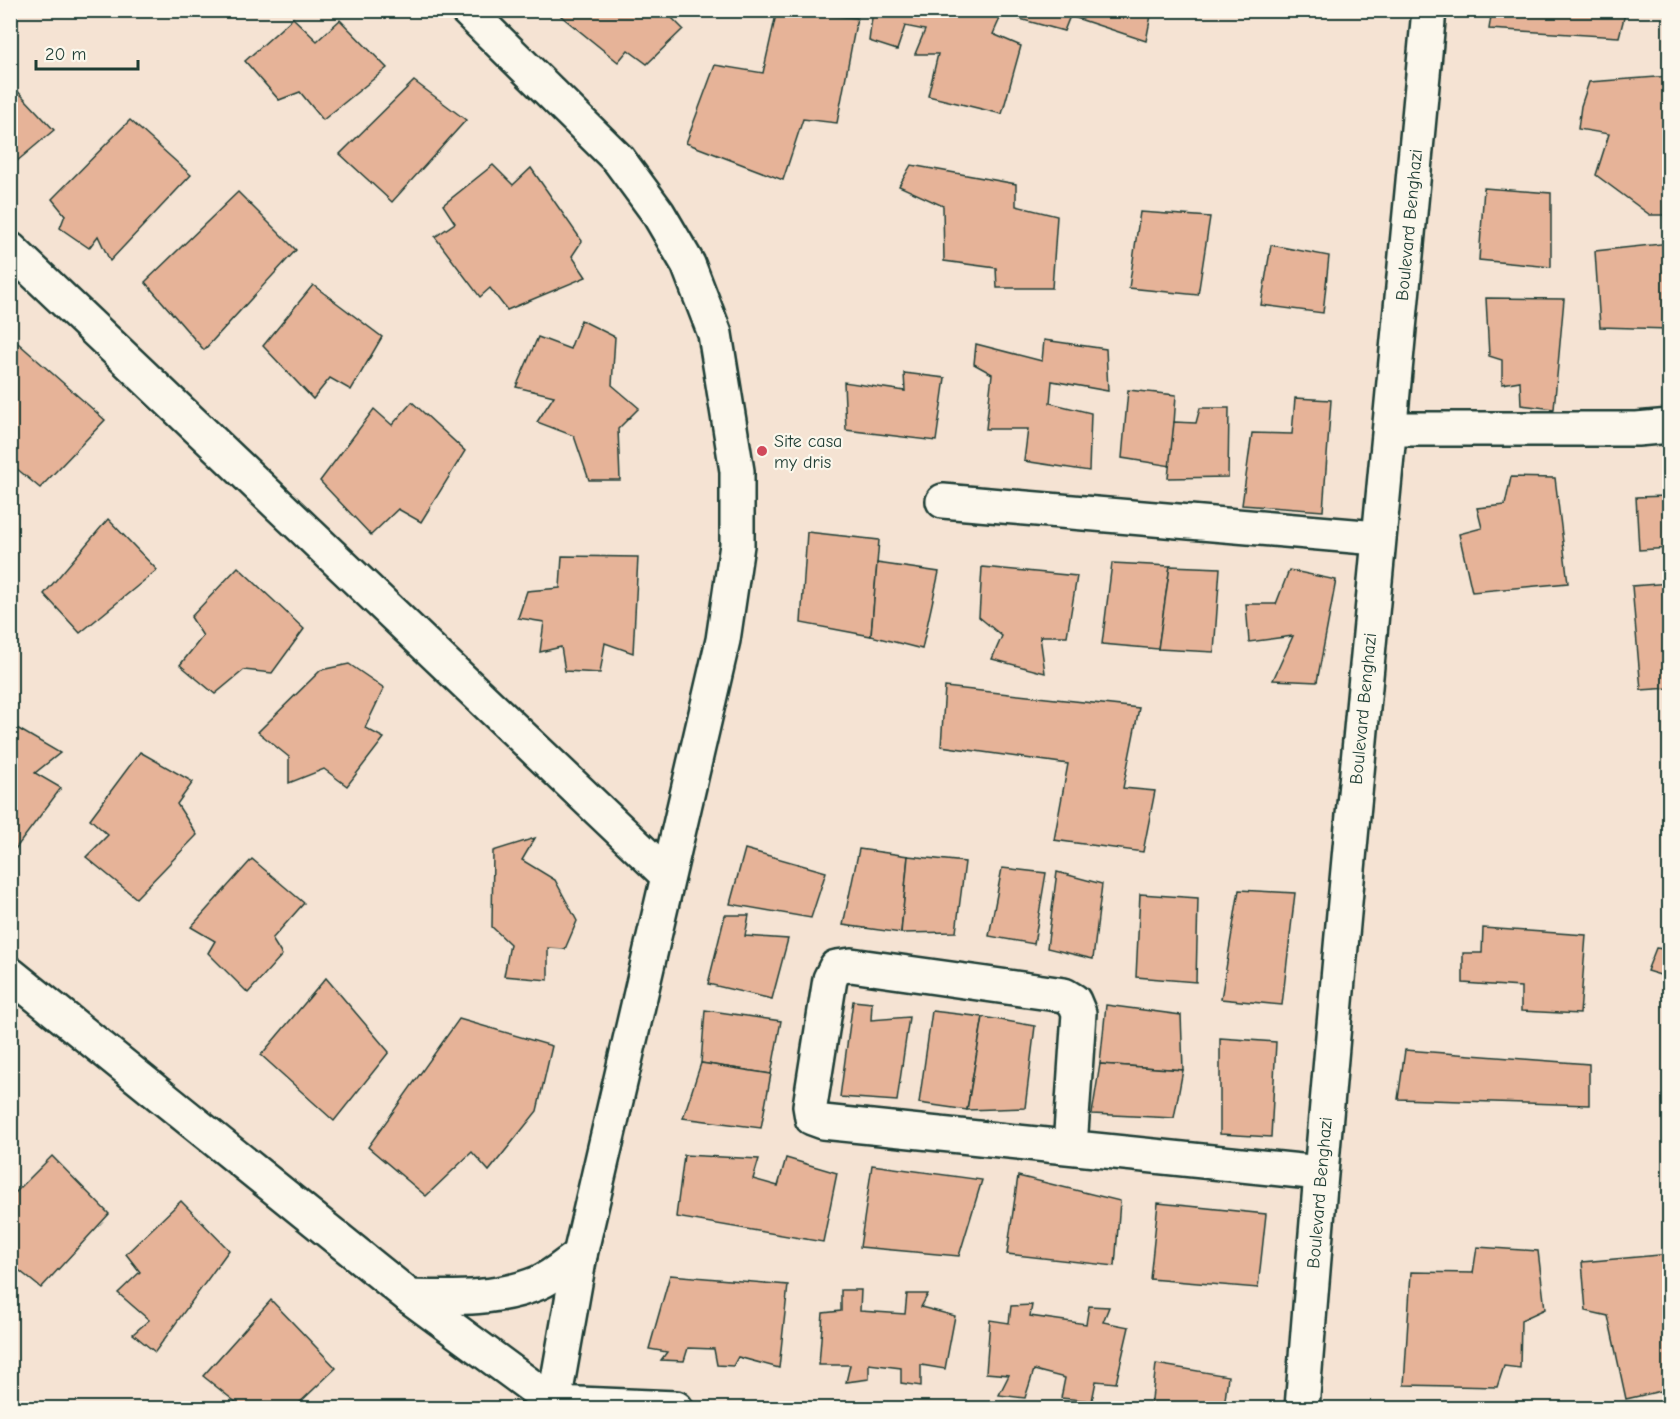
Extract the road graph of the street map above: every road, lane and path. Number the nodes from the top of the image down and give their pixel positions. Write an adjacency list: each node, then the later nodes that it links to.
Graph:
1 (467, 10): 8 (street)
2 (1429, 10): 5 (street, Boulevard Benghazi)
3 (10, 249): 8 (street)
4 (1670, 426): 5 (street)
5 (1390, 429): 7 (street, Boulevard Benghazi)
6 (943, 501): 7 (street)
7 (1377, 538): 11 (street, Boulevard Benghazi)
8 (666, 876): 12 (street)
9 (10, 974): 13 (street)
10 (1070, 1147): 10 (street); 11 (street)
11 (1320, 1173): 16 (street, Boulevard Benghazi)
12 (580, 1255): 13 (street); 14 (street)
13 (410, 1297): 14 (street)
14 (553, 1406): 15 (street)
15 (676, 1408)
16 (1302, 1408)

